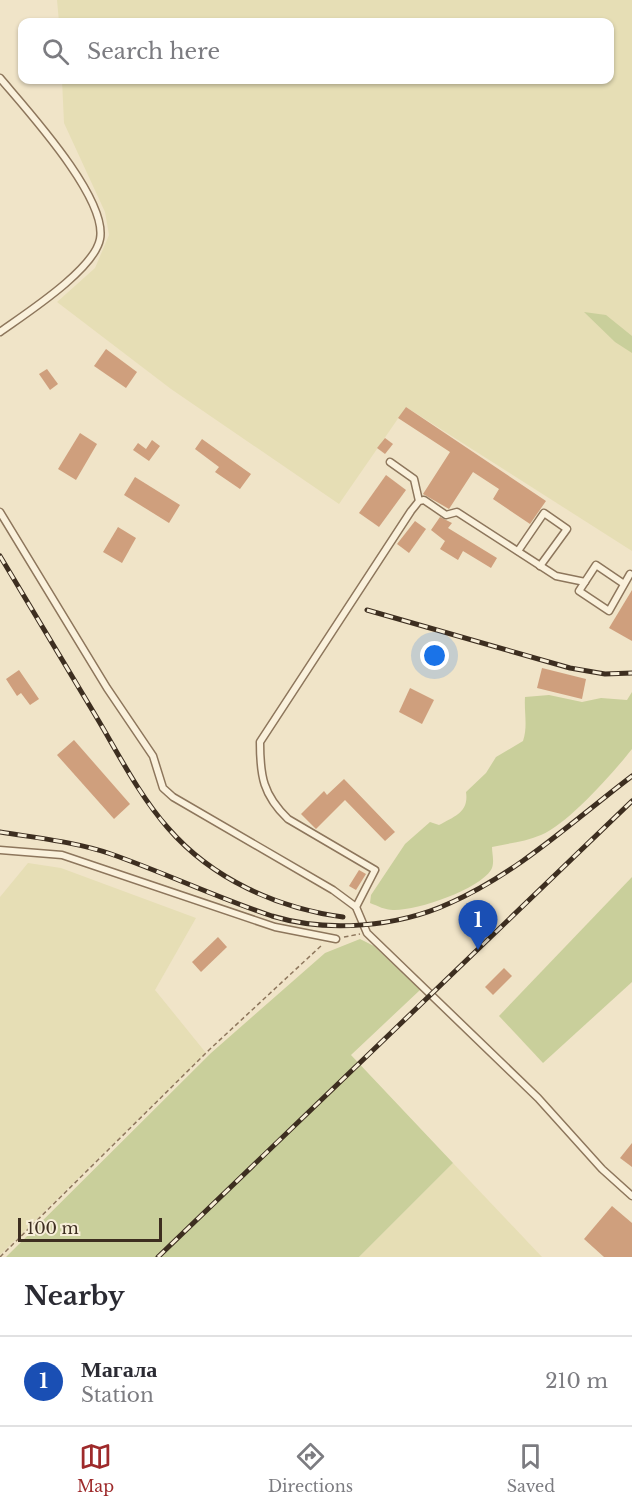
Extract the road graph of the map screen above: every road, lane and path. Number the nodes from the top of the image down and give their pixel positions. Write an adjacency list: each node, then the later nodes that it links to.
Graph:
1 (0, 78): 2 (lane)
2 (0, 332)
3 (390, 462): 4 (lane)
4 (419, 501): 6 (lane); 12 (lane)
5 (0, 512): 12 (lane)
6 (518, 551): 7 (lane); 7 (lane)
7 (540, 566): 9 (lane)
8 (630, 574): 10 (lane)
9 (585, 582): 10 (lane); 10 (lane)
10 (624, 584)
11 (0, 850): 14 (lane)
12 (356, 907): 13 (lane)
13 (367, 933): 14 (path); 15 (lane)
14 (336, 939): 16 (path)
15 (632, 1196)
16 (0, 1257)

